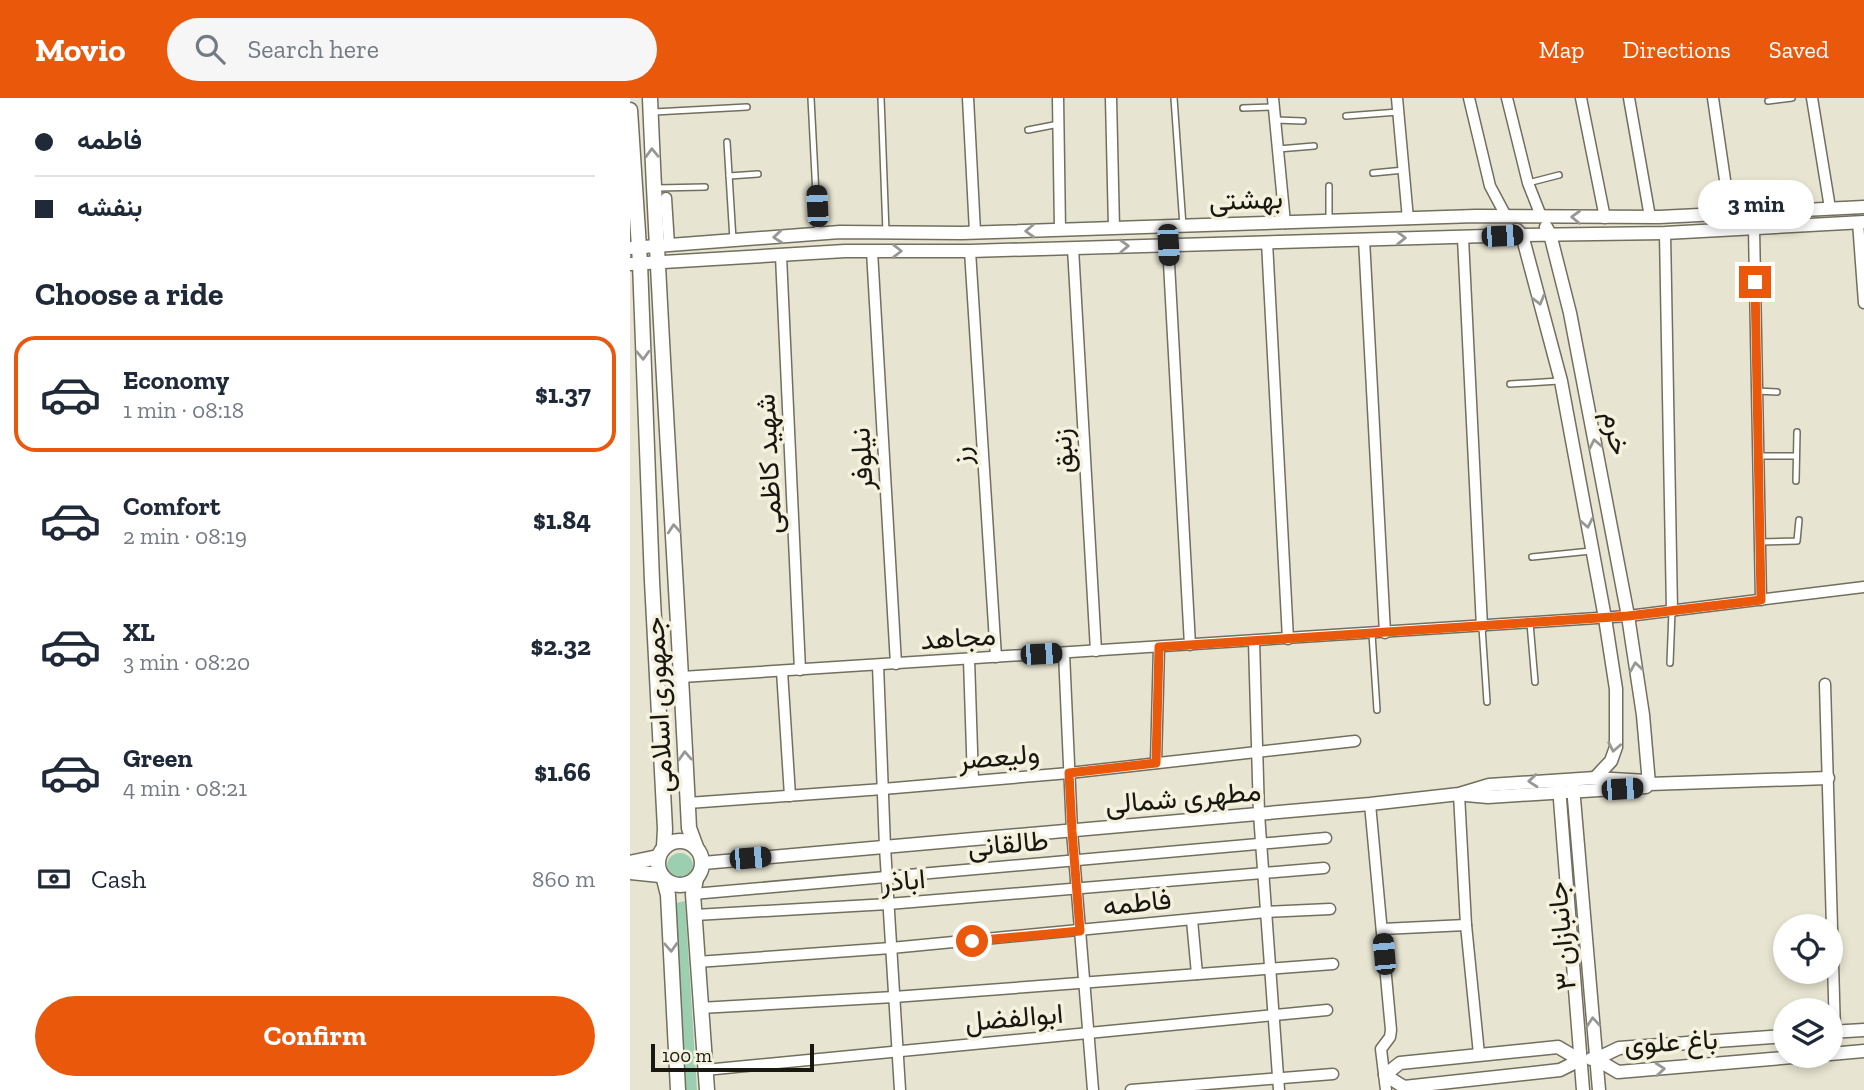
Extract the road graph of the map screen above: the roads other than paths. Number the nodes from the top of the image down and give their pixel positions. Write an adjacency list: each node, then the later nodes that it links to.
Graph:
1 (811, 98): 59 (lane)
2 (881, 98): 56 (lane)
3 (968, 98): 57 (street)
4 (1058, 98): 25 (street)
5 (1111, 98): 53 (street)
6 (1174, 98): 52 (lane)
7 (1397, 98): 21 (street)
8 (1469, 98): 44 (street)
9 (1507, 98): 35 (street, خرم)
10 (1581, 98): 46 (street)
11 (1629, 98): 47 (street)
12 (1713, 98): 43 (street)
13 (1792, 98): 15 (lane)
14 (1812, 98): 42 (street)
15 (1768, 101)
16 (1273, 102): 19 (lane); 23 (street)
17 (650, 105): 18 (lane); 39 (main road, جمهوری اسلامی, one-way to 17)
18 (747, 107)
19 (1243, 108)
20 (630, 110): 36 (main road, جمهوری اسلامی)
21 (1398, 112): 22 (lane); 30 (street)
22 (1346, 116)
23 (1275, 120): 24 (lane); 29 (street)
24 (1303, 121)
25 (1059, 124): 26 (lane); 55 (street)
26 (1028, 130)
27 (727, 142): 33 (lane)
28 (1314, 146): 29 (lane)
29 (1278, 149): 51 (street)
30 (1404, 170): 31 (lane); 48 (street)
31 (1373, 173)
32 (758, 174): 33 (lane)
33 (729, 176): 64 (lane)
34 (1559, 176): 35 (lane)
35 (1528, 183): 45 (street, خرم)
36 (636, 185): 39 (main road); 70 (main road, جمهوری اسلامی)
37 (1329, 186): 49 (lane)
38 (705, 187): 39 (lane)
39 (653, 188): 68 (main road, جمهوری اسلامی)
40 (666, 198): 68 (street)
41 (1864, 207): 42 (street, بهشتی)
42 (1830, 208): 43 (street, بهشتی)
43 (1730, 214): 47 (street, بهشتی)
44 (1506, 216): 45 (street, بهشتی); 48 (street, بهشتی); 61 (street, خرم)
45 (1541, 216): 46 (street, بهشتی, one-way to 45); 60 (street, خرم)
46 (1605, 218): 47 (street, بهشتی)
47 (1650, 218)
48 (1408, 219): 49 (street, بهشتی)
49 (1329, 221): 51 (street, بهشتی)
50 (1861, 222): 54 (street, بهشتی); 77 (street)
51 (1285, 223): 52 (street, بهشتی)
52 (1183, 226): 53 (street, بهشتی)
53 (1114, 228): 55 (street, بهشتی)
54 (1754, 228): 58 (street, بهشتی); 82 (street)
55 (1060, 230): 57 (street, بهشتی, one-way to 57)
56 (886, 232): 57 (street, بهشتی); 59 (street, بهشتی)
57 (975, 232)
58 (1665, 233): 60 (street, بهشتی); 96 (street)
59 (818, 234): 64 (street, بهشتی, one-way to 64)
60 (1550, 234): 61 (street, بهشتی); 97 (street, خرم, one-way to 60)
61 (1522, 235): 62 (street, بهشتی); 80 (street, خرم, one-way to 80)
62 (1463, 238): 63 (street, بهشتی, one-way to 62); 100 (street)
63 (1364, 239): 66 (street, بهشتی); 101 (street)
64 (733, 240): 65 (street, بهشتی)
65 (717, 242): 68 (street, بهشتی); 74 (street)
66 (1267, 242): 67 (street, بهشتی); 103 (street)
67 (1168, 245): 69 (street, بهشتی, one-way to 67); 105 (street)
68 (663, 246): 70 (street, بهشتی); 75 (main road, جمهوری اسلامی)
69 (1073, 247): 72 (street, بهشتی); 107 (street, زنبق)
70 (634, 248): 76 (main road, جمهوری اسلامی)
71 (872, 251): 72 (street, بهشتی, one-way to 72); 73 (street, بهشتی); 112 (street, نیلوفر)
72 (970, 251): 109 (street, رز)
73 (781, 256): 74 (street, بهشتی); 114 (street, شهید کاظمی)
74 (716, 259): 75 (street, بهشتی)
75 (657, 261): 76 (street, بهشتی); 79 (main road, جمهوری اسلامی)
76 (635, 263): 78 (main road, جمهوری اسلامی)
77 (1864, 303)
78 (641, 305): 79 (main road); 93 (main road, جمهوری اسلامی, one-way to 93)
79 (660, 307): 92 (main road, جمهوری اسلامی, one-way to 79)
80 (1561, 381): 81 (lane); 90 (street, خرم, one-way to 90)
81 (1510, 384)
82 (1757, 391): 83 (lane); 85 (street)
83 (1777, 392)
84 (1797, 432): 86 (lane)
85 (1758, 456): 86 (lane); 89 (street)
86 (1796, 456): 87 (lane)
87 (1796, 481)
88 (1799, 520): 89 (lane)
89 (1760, 542): 95 (street)
90 (1593, 551): 91 (lane); 98 (street, خرم)
91 (1532, 558)
92 (677, 580): 93 (main road); 116 (main road, جمهوری اسلامی)
93 (652, 581): 146 (main road, جمهوری اسلامی)
94 (1864, 587): 95 (street, مجاهد)
95 (1761, 600): 96 (street, مجاهد)
96 (1672, 611): 97 (street, مجاهد); 111 (lane)
97 (1628, 616): 98 (street, مجاهد); 130 (street, خرم, one-way to 97)
98 (1605, 618): 99 (street, مجاهد); 126 (street, خرم, one-way to 126)
99 (1530, 623): 100 (street, مجاهد); 117 (lane)
100 (1482, 626): 101 (street, مجاهد); 119 (lane)
101 (1385, 633): 102 (street, مجاهد)
102 (1372, 634): 103 (street, مجاهد); 120 (lane)
103 (1288, 639): 104 (street, مجاهد)
104 (1254, 641): 105 (street, مجاهد); 122 (street)
105 (1190, 645): 106 (street, مجاهد)
106 (1159, 647): 107 (street, مجاهد); 123 (street)
107 (1096, 651): 108 (street, مجاهد)
108 (1064, 653): 109 (street, مجاهد); 124 (street)
109 (996, 657): 110 (street, مجاهد)
110 (969, 659): 112 (street, مجاهد); 129 (street)
111 (1670, 663)
112 (896, 664): 113 (street, مجاهد)
113 (878, 665): 114 (street, مجاهد); 131 (street)
114 (800, 670): 115 (street, مجاهد)
115 (782, 671): 116 (street, مجاهد); 135 (street)
116 (682, 677): 136 (main road, جمهوری اسلامی, one-way to 116)
117 (1535, 682)
118 (1825, 684): 127 (street)
119 (1487, 702)
120 (1377, 710)
121 (1355, 741): 122 (street, ولیعصر)
122 (1256, 752): 123 (street, ولیعصر); 138 (street)
123 (1156, 763): 124 (street, ولیعصر)
124 (1069, 773): 129 (street, ولیعصر); 139 (street)
125 (1572, 778): 126 (street, مطهری شمالی); 128 (street, مطهری شمالی); 132 (street, جانبازان ۳)
126 (1595, 778): 130 (street, مطهری شمالی)
127 (1828, 778): 130 (street); 172 (street)
128 (1558, 779): 133 (street, جانبازان ۳); 134 (street, مطهری شمالی, one-way to 134)
129 (973, 781): 131 (street, ولیعصر)
130 (1649, 784): 132 (street, مطهری شمالی)
131 (883, 789): 135 (street, ولیعصر); 145 (street)
132 (1574, 792): 133 (street, مطهری شمالی); 142 (street, جانبازان ۳)
133 (1560, 793): 134 (street, مطهری شمالی); 143 (street, جانبازان ۳)
134 (1459, 794): 137 (street, مطهری شمالی); 162 (street)
135 (790, 796): 136 (street, ولیعصر)
136 (688, 803): 144 (main road, جمهوری اسلامی)
137 (1370, 804): 138 (street, مطهری شمالی); 163 (street)
138 (1259, 814): 139 (street, مطهری شمالی); 141 (street)
139 (1072, 831): 145 (street, مطهری شمالی); 147 (street)
140 (1326, 838): 141 (street, طالقانی)
141 (1261, 844): 147 (street, طالقانی); 152 (street)
142 (1578, 844): 143 (street); 184 (street, جانبازان ۳, one-way to 142)
143 (1563, 845): 186 (street, جانبازان ۳)
144 (696, 847): 146 (main road); 149 (main road)
145 (885, 847): 149 (street, مطهری شمالی); 154 (street)
146 (661, 852): 148 (main road); 153 (main road)
147 (1074, 860): 154 (street, طالقانی); 156 (street)
148 (630, 863)
149 (702, 863): 155 (main road)
150 (1324, 868): 152 (street, اباذر)
151 (630, 872): 153 (main road)
152 (1263, 872): 156 (street, اباذر); 159 (street)
153 (662, 877): 155 (main road); 192 (main road, one-way to 192)
154 (887, 877): 155 (street, طالقانی); 157 (street)
155 (695, 886): 160 (main road)
156 (1076, 888): 157 (street, اباذر); 164 (street)
157 (888, 904): 160 (street, اباذر); 165 (street)
158 (1330, 909): 159 (street, فاطمه)
159 (1266, 912): 161 (street, فاطمه); 168 (street)
160 (695, 915): 166 (main road)
161 (1192, 920): 164 (street, فاطمه); 169 (street)
162 (1466, 925): 163 (street); 183 (street)
163 (1382, 929): 189 (street)
164 (1080, 931): 165 (street, فاطمه); 170 (street)
165 (891, 948): 166 (street, فاطمه); 171 (street)
166 (698, 962): 173 (main road)
167 (1333, 964): 168 (street)
168 (1270, 968): 169 (street); 175 (street)
169 (1198, 974): 170 (street)
170 (1084, 982): 171 (street); 178 (street)
171 (894, 997): 173 (street); 180 (street)
172 (1832, 998)
173 (700, 1008): 187 (main road)
174 (1327, 1010): 175 (street, ابوالفضل)
175 (1274, 1015): 178 (street, ابوالفضل); 190 (street)
176 (1864, 1030): 177 (street)
177 (1843, 1031)
178 (1088, 1033): 180 (street, ابوالفضل); 195 (street)
179 (1773, 1037): 184 (street, باغ علوی)
180 (898, 1051): 187 (street, ابوالفضل); 194 (street)
181 (1864, 1051): 182 (street)
182 (1843, 1053)
183 (1479, 1054): 186 (street); 189 (street)
184 (1596, 1059): 185 (street, باغ علوی, one-way to 185); 186 (street); 199 (street, جانبازان ۳)
185 (1773, 1059)
186 (1580, 1060): 191 (street); 198 (street, جانبازان ۳)
187 (705, 1070): 193 (main road)
188 (1333, 1074): 190 (street)
189 (1385, 1075): 191 (street); 197 (street)
190 (1279, 1084): 196 (street)
191 (1481, 1085)
192 (678, 1090)
193 (707, 1090)
194 (900, 1090)
195 (1093, 1090)
196 (1131, 1090)
197 (1386, 1090)
198 (1583, 1090)
199 (1599, 1090)

